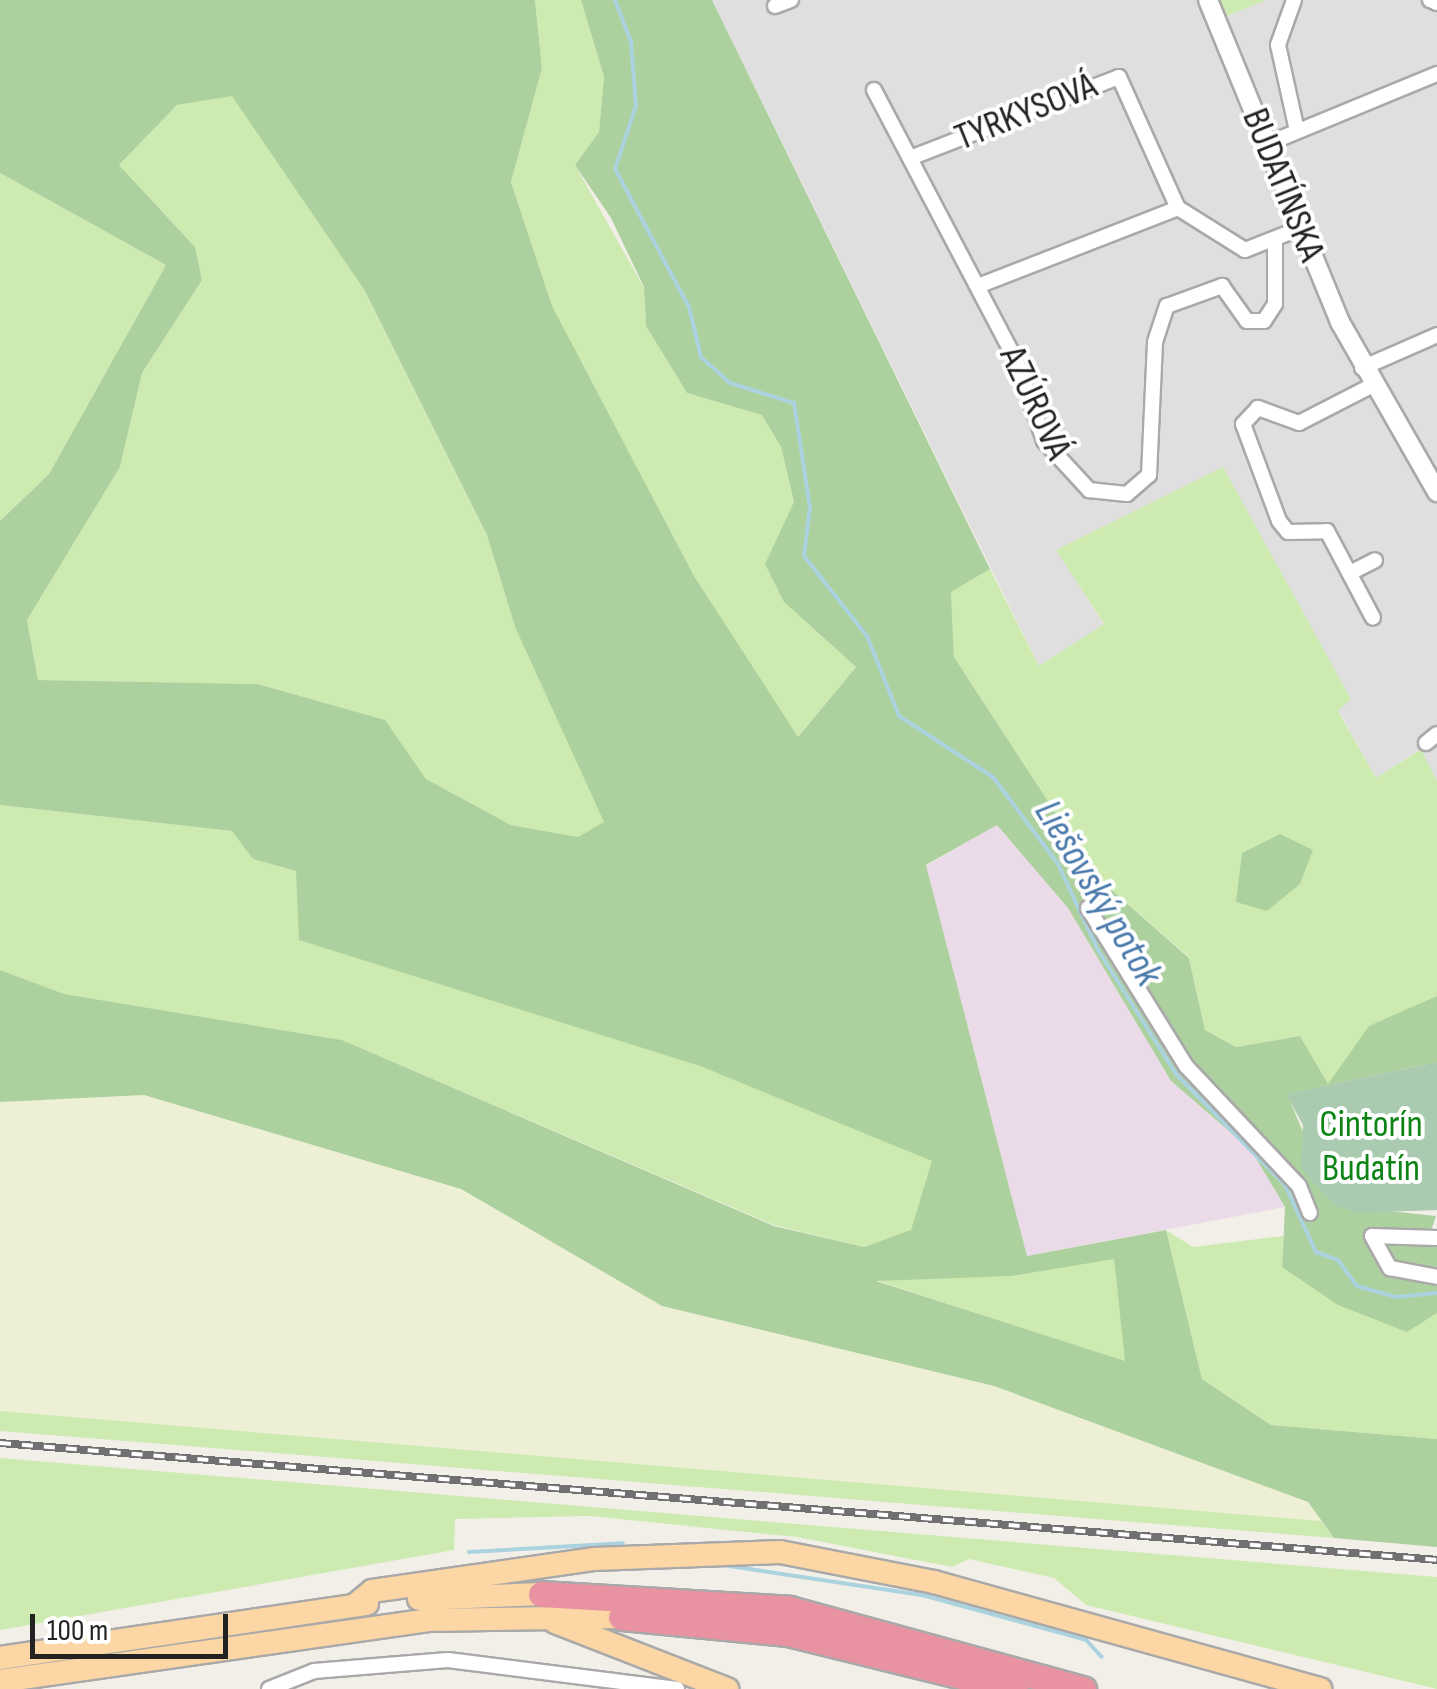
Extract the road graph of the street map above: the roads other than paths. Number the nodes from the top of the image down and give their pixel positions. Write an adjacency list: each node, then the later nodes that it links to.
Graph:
1 (790, 0): 6 (street)
2 (1208, 0): 10 (street, BUDATÍNSKA)
3 (1294, 0): 9 (street)
4 (1430, 0): 5 (street)
5 (1437, 2)
6 (775, 6)
7 (1437, 74): 9 (street)
8 (874, 90): 11 (street, TYRKYSOVÁ)
9 (1297, 130): 10 (street)
10 (1266, 144): 13 (street, BUDATÍNSKA)
11 (910, 158): 12 (street, TYRKYSOVÁ); 15 (street, TYRKYSOVÁ)
12 (1178, 208): 14 (street); 15 (street)
13 (1301, 228): 14 (street); 17 (street, BUDATÍNSKA)
14 (1276, 243): 15 (street, AZÚROVÁ)
15 (978, 286)
16 (1437, 335): 17 (street)
17 (1362, 368): 18 (street, BUDATÍNSKA)
18 (1371, 386): 19 (street, BUDATÍNSKA); 21 (street)
19 (1437, 492)
20 (1375, 560): 21 (street)
21 (1350, 573): 22 (street)
22 (1374, 618)
23 (1088, 908): 24 (street)
24 (1310, 1213)
25 (1437, 1238): 26 (street)
26 (1437, 1277)
27 (355, 1605): 28 (main road); 30 (main road); 37 (main road)
28 (542, 1606): 29 (main road); 31 (main road); 34 (main road); 36 (highway)
29 (621, 1617): 35 (highway)
30 (0, 1658)
31 (0, 1681)
32 (269, 1689): 33 (street)
33 (676, 1689)
34 (726, 1689)
35 (1015, 1689)
36 (1083, 1689)
37 (1320, 1689)

